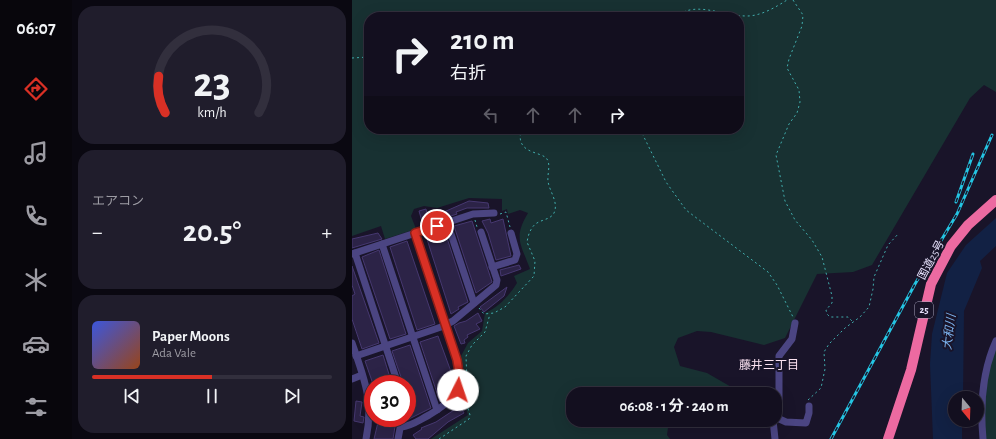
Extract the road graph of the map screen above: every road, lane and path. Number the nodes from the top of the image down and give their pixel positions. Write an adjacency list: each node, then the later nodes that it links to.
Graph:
1 (787, 0): 7 (path)
2 (793, 0): 25 (path)
3 (710, 7): 6 (path)
4 (682, 8): 5 (path)
5 (679, 12)
6 (729, 12)
7 (744, 16)
8 (364, 57): 9 (path)
9 (352, 58)
10 (520, 134): 24 (path)
11 (642, 134): 26 (path)
12 (996, 200): 47 (highway, 国道25号 / 25)
13 (494, 213): 14 (street); 18 (path)
14 (473, 214): 15 (street); 16 (path)
15 (447, 222): 17 (street); 23 (street)
16 (479, 230): 22 (street)
17 (415, 233): 20 (street); 27 (street)
18 (510, 233): 22 (street)
19 (899, 233): 25 (path)
20 (382, 244): 21 (street); 28 (street)
21 (353, 253): 31 (street)
22 (492, 266): 23 (street)
23 (474, 303): 24 (path); 27 (street)
24 (490, 313): 45 (path)
25 (853, 322): 37 (path)
26 (795, 323): 36 (street)
27 (446, 325): 28 (street); 38 (street)
28 (413, 337): 31 (street); 38 (street)
29 (996, 342): 48 (street)
30 (352, 343): 32 (street)
31 (386, 346): 32 (street); 34 (street)
32 (356, 356): 33 (street)
33 (362, 375): 35 (street); 43 (street)
34 (395, 375)
35 (352, 379)
36 (779, 387)
37 (809, 406): 39 (street)
38 (437, 410): 40 (street)
39 (782, 420)
40 (416, 422)
41 (400, 427): 44 (street)
42 (774, 427): 46 (street)
43 (366, 439)
44 (398, 439)
45 (439, 439)
46 (775, 439)
47 (888, 439)
48 (983, 439)

